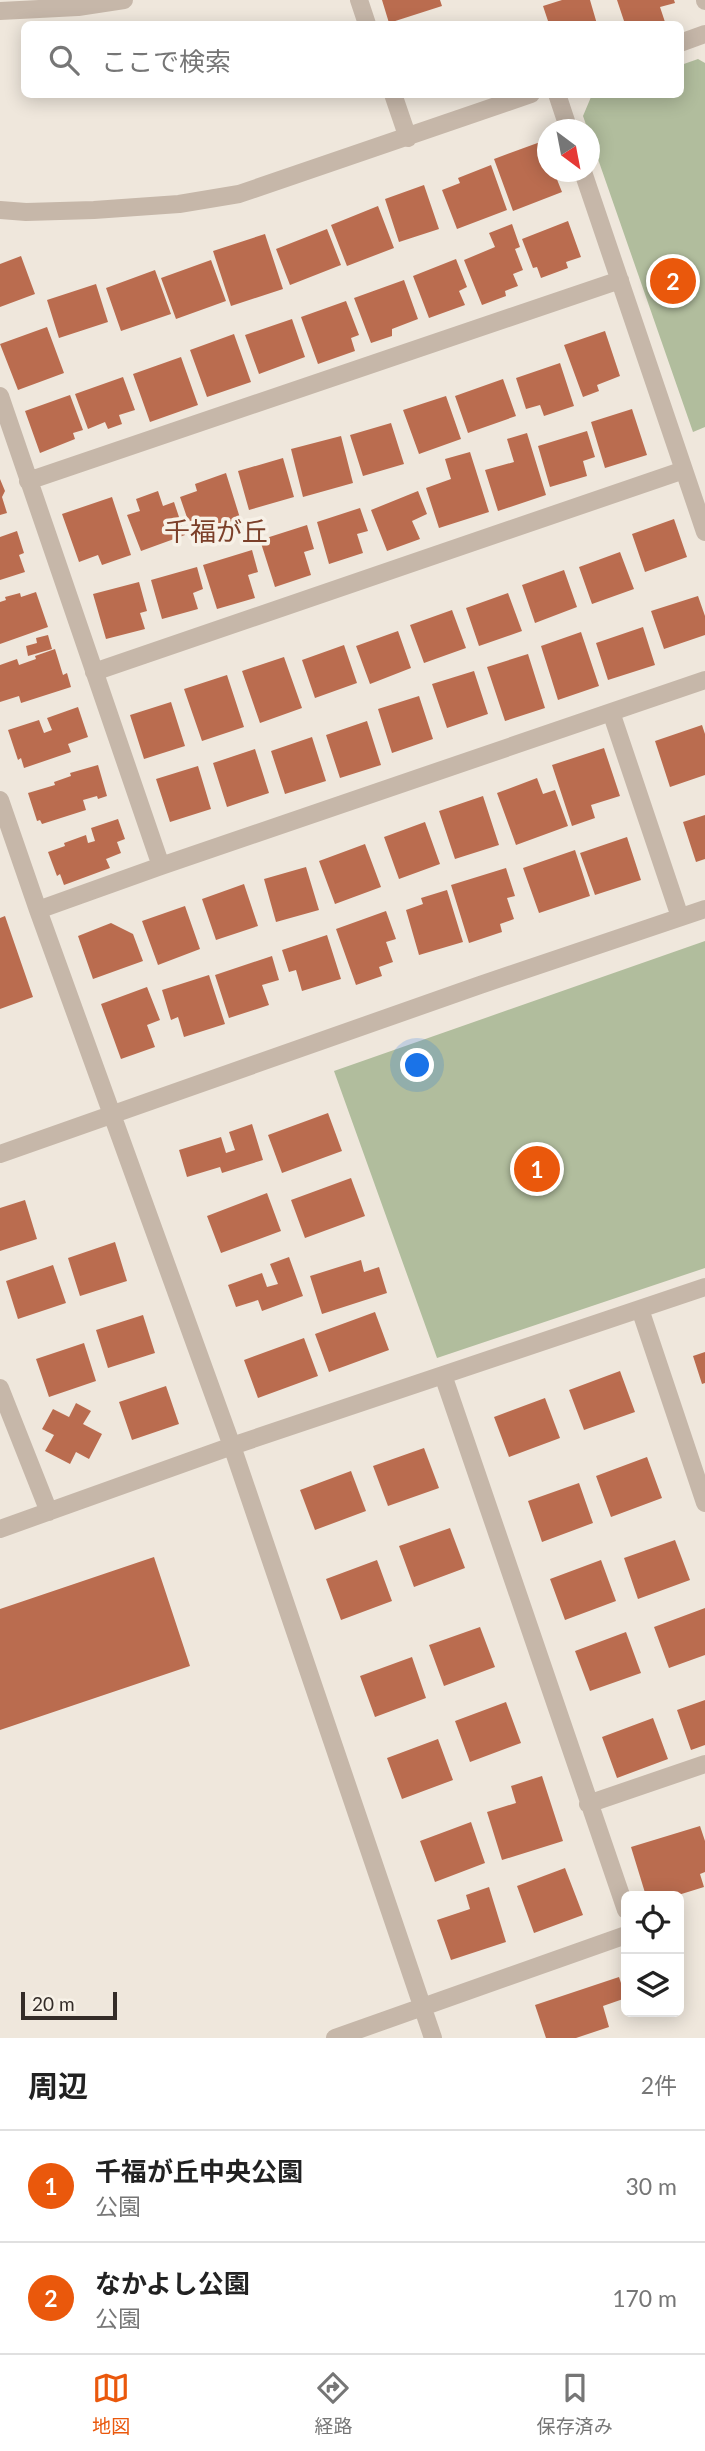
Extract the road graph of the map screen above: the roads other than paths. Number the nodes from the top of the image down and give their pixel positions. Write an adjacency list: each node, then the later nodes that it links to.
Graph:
1 (124, 0): 3 (street)
2 (359, 0): 4 (street)
3 (0, 11)
4 (366, 21)
5 (705, 34): 6 (street)
6 (684, 42)
7 (394, 98): 11 (street)
8 (520, 98): 11 (street)
9 (558, 98): 10 (street)
10 (565, 119)
11 (408, 138): 13 (street)
12 (586, 182): 14 (street)
13 (0, 210)
14 (620, 280): 16 (street); 17 (street)
15 (0, 397): 17 (street)
16 (684, 470): 18 (street); 19 (street)
17 (27, 481): 19 (street)
18 (705, 532)
19 (94, 672): 23 (street)
20 (705, 680): 21 (street)
21 (611, 712): 23 (street); 26 (street)
22 (0, 800): 25 (street)
23 (161, 866): 25 (street)
24 (705, 909): 26 (street)
25 (37, 910): 27 (street)
26 (680, 917): 27 (street)
27 (112, 1115): 28 (street); 33 (street)
28 (0, 1154)
29 (705, 1287): 30 (street)
30 (640, 1310): 31 (street); 34 (street)
31 (443, 1376): 33 (street); 38 (street)
32 (0, 1388): 35 (street)
33 (232, 1446): 35 (street); 41 (street)
34 (705, 1503)
35 (49, 1512): 36 (street)
36 (0, 1529)
37 (705, 1764): 38 (street)
38 (588, 1804): 39 (street)
39 (621, 1896)
40 (621, 1937): 41 (street)
41 (424, 2008): 42 (street); 43 (street)
42 (335, 2038)
43 (433, 2038)

